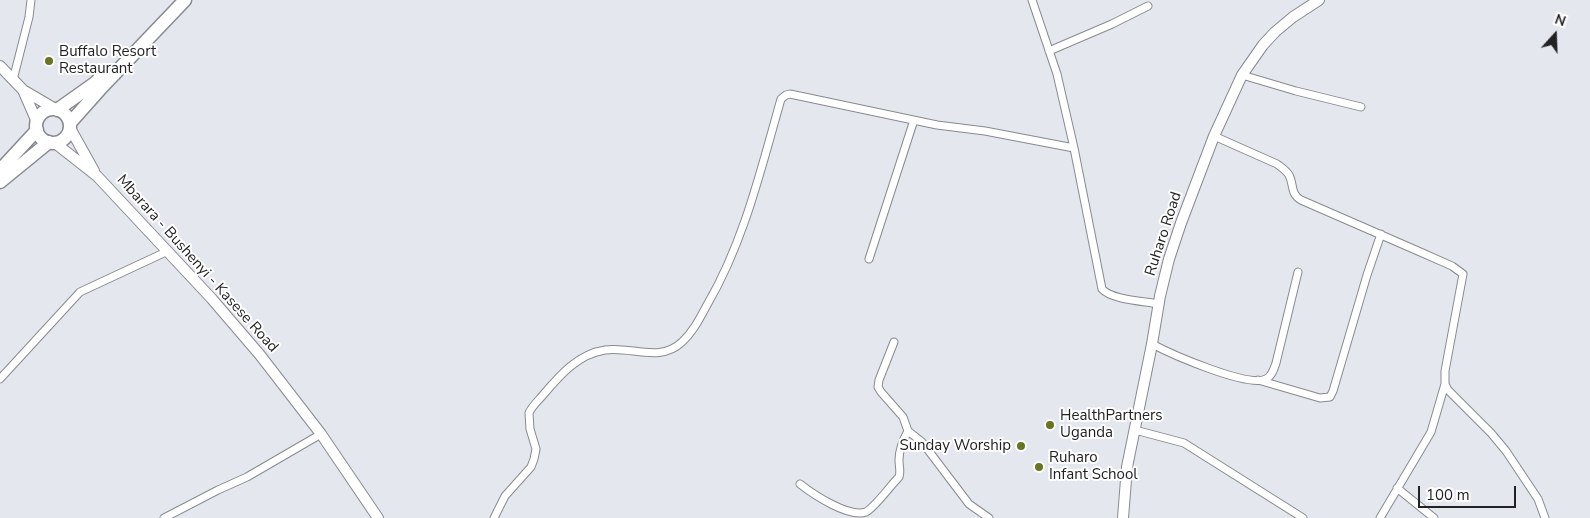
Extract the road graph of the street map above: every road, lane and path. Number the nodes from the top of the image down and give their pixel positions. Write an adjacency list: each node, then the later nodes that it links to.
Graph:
1 (30, 0): 10 (street)
2 (176, 0): 13 (highway)
3 (185, 0): 16 (highway)
4 (1032, 0): 7 (street)
5 (1319, 0): 9 (main road, Ruharo Road)
6 (1148, 6): 7 (street)
7 (1049, 51): 19 (street)
8 (0, 66): 10 (main road)
9 (1242, 75): 12 (street); 17 (main road, Ruharo Road)
10 (13, 80): 11 (main road)
11 (23, 90): 13 (main road); 15 (main road)
12 (1360, 107)
13 (57, 110): 15 (highway); 16 (highway)
14 (914, 120): 19 (street); 25 (street); 40 (street)
15 (37, 126): 18 (highway); 20 (highway)
16 (70, 126): 18 (highway); 21 (main road, Mbarara - Bushenyi - Kasese Road)
17 (1214, 136): 23 (street); 27 (main road, Ruharo Road)
18 (52, 142): 21 (main road, Mbarara - Bushenyi - Kasese Road); 22 (highway)
19 (1074, 148): 27 (street)
20 (0, 170)
21 (97, 176): 24 (main road, Mbarara - Bushenyi - Kasese Road)
22 (0, 182)
23 (1381, 234): 31 (street); 32 (street)
24 (168, 251): 30 (street); 35 (main road, Mbarara - Bushenyi - Kasese Road)
25 (869, 259)
26 (1298, 272): 31 (street)
27 (1159, 304): 29 (main road, Ruharo Road)
28 (894, 342): 34 (street)
29 (1152, 344): 31 (street); 33 (main road, Ruharo Road)
30 (0, 379)
31 (1258, 380)
32 (1445, 384): 37 (street); 46 (street)
33 (1135, 430): 42 (main road, Ruharo Road); 43 (street)
34 (908, 431): 36 (street); 41 (street)
35 (321, 434): 38 (street); 39 (main road, Mbarara - Bushenyi - Kasese Road)
36 (800, 484)
37 (1397, 488): 44 (street); 45 (street)
38 (164, 518)
39 (378, 518)
40 (494, 518)
41 (989, 518)
42 (1123, 518)
43 (1303, 518)
44 (1380, 518)
45 (1434, 518)
46 (1545, 518)

